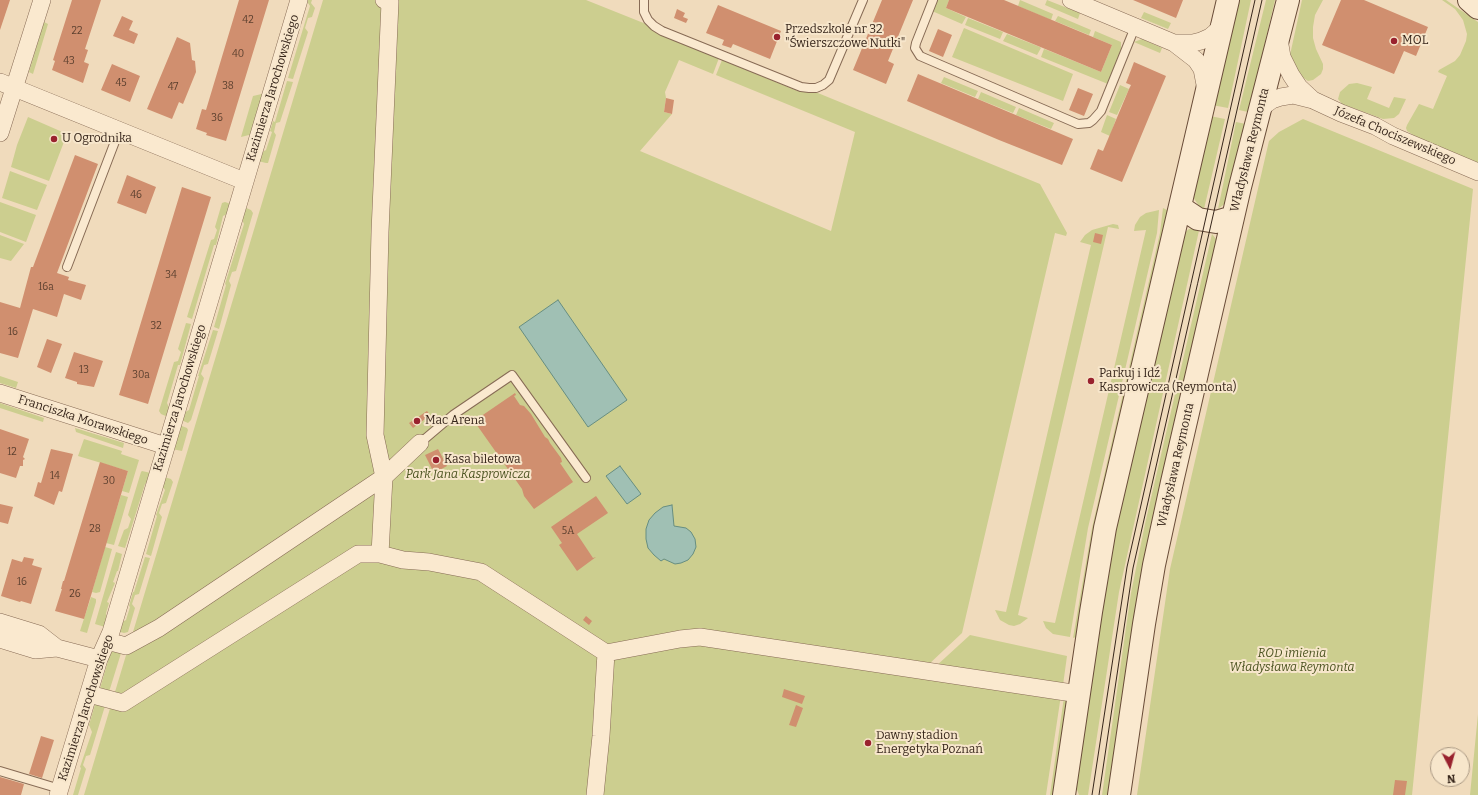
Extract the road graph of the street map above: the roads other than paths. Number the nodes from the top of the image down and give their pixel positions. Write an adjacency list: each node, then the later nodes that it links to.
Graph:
1 (42, 0): 15 (street)
2 (300, 0): 22 (street, Kazimierza Jarochowskiego)
3 (384, 0): 29 (street)
4 (644, 0): 5 (lane)
5 (863, 0)
6 (933, 0): 12 (lane)
7 (1071, 0): 12 (street)
8 (1288, 0): 13 (main road, Władysława Reymonta)
9 (1469, 0): 10 (main road)
10 (1478, 8)
11 (1225, 10): 14 (street); 16 (main road)
12 (1135, 27): 14 (street)
13 (1279, 37): 17 (street, Józefa Chociszewskiego); 18 (main road, Władysława Reymonta)
14 (1174, 42): 16 (street)
15 (7, 85): 19 (street); 20 (street)
16 (1206, 92): 23 (main road)
17 (1313, 100): 18 (street, Józefa Chociszewskiego); 21 (street, Józefa Chociszewskiego)
18 (1258, 114): 24 (main road, Władysława Reymonta)
19 (2, 123)
20 (119, 131): 22 (street); 25 (lane)
21 (1478, 172)
22 (244, 182): 28 (street, Kazimierza Jarochowskiego)
23 (1180, 207): 24 (main road); 39 (main road)
24 (1233, 217): 44 (main road, Władysława Reymonta)
25 (67, 267)
26 (0, 393): 28 (street, Franciszka Morawskiego)
27 (420, 443): 29 (street); 30 (lane)
28 (166, 446): 34 (street, Kazimierza Jarochowskiego)
29 (384, 477): 31 (street); 34 (street)
30 (586, 478)
31 (380, 554): 36 (street); 38 (street)
32 (0, 622): 35 (street)
33 (0, 639): 35 (street)
34 (107, 641): 37 (street, Kazimierza Jarochowskiego)
35 (57, 648): 37 (street)
36 (606, 653): 39 (street); 43 (street)
37 (99, 659): 38 (street, Kazimierza Jarochowskiego)
38 (89, 694): 41 (street, Kazimierza Jarochowskiego)
39 (1079, 694): 42 (main road)
40 (0, 770): 41 (lane)
41 (59, 792)
42 (1065, 794)
43 (595, 795)
44 (1119, 795)

